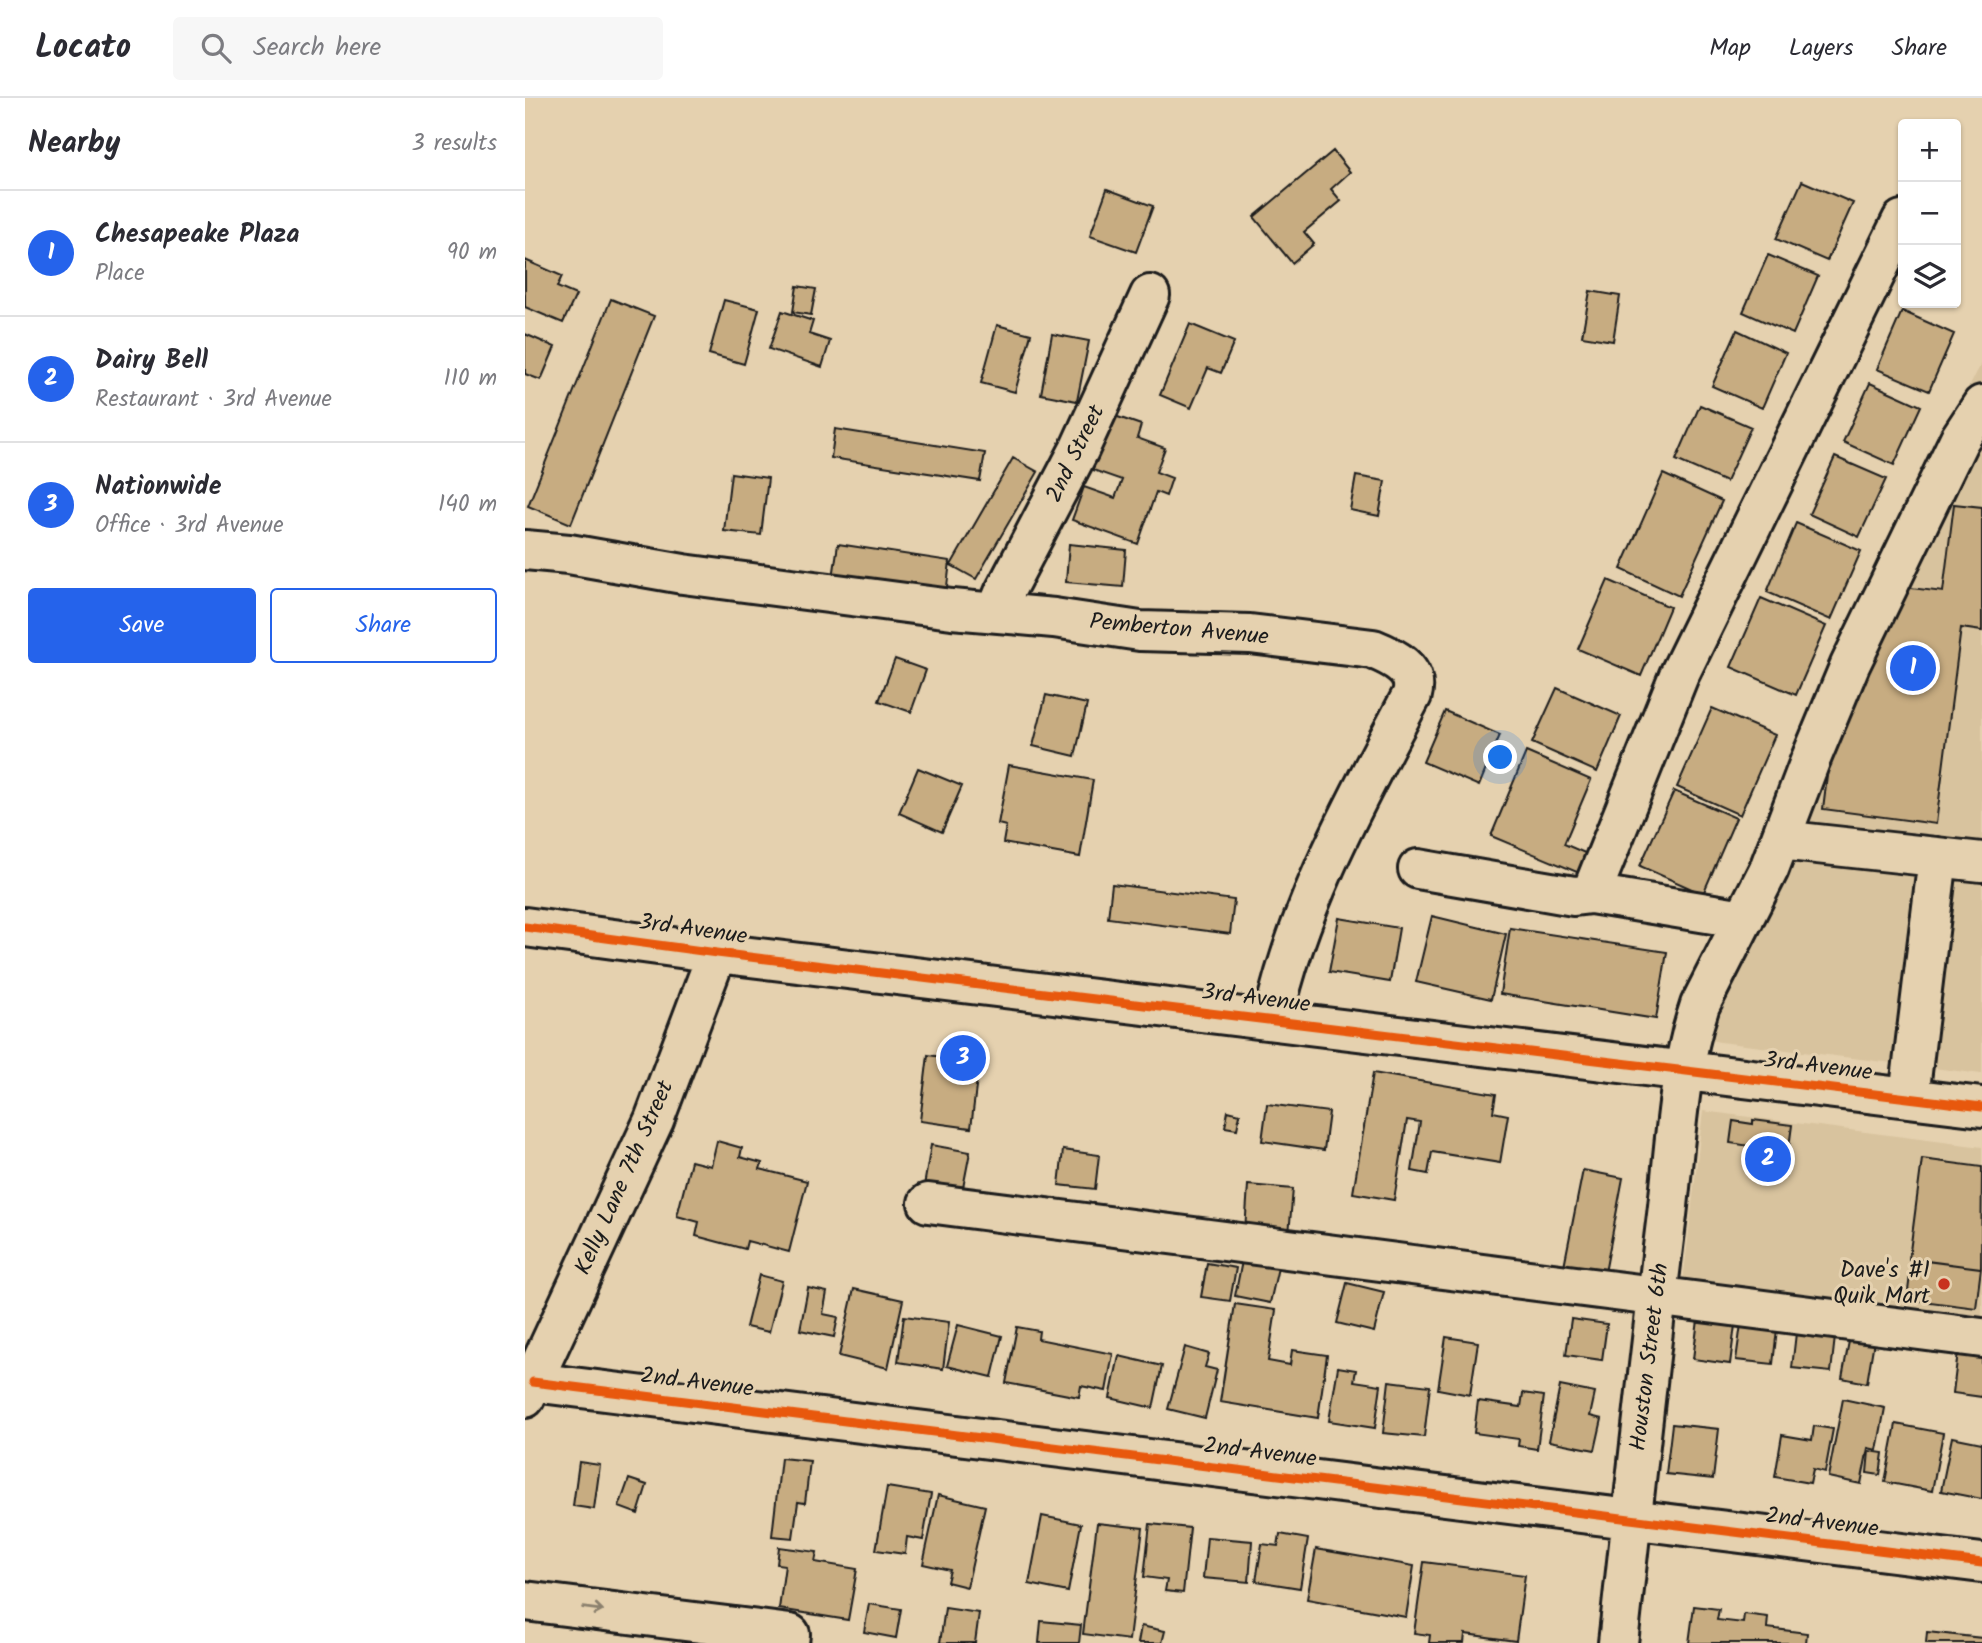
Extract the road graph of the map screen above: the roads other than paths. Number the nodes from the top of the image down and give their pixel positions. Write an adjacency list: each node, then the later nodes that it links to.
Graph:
1 (1898, 227): 10 (street)
2 (1150, 295): 5 (street, 2nd Street)
3 (1982, 405): 6 (street, Houston Street 6th)
4 (525, 550): 5 (street, Pemberton Avenue)
5 (996, 612): 14 (street, Pemberton Avenue)
6 (1780, 840): 7 (street); 11 (street, Houston Street 6th)
7 (1938, 857): 8 (street); 16 (street)
8 (1982, 862)
9 (1418, 869): 10 (street)
10 (1591, 894): 11 (street)
11 (1744, 919): 15 (street, Houston Street 6th)
12 (525, 927): 13 (street, 3rd Avenue)
13 (717, 953): 14 (street, 3rd Avenue); 21 (street, Kelly Lane 7th Street)
14 (1273, 1020): 15 (street, 3rd Avenue)
15 (1685, 1071): 16 (street, 3rd Avenue); 19 (street, Houston Street 6th)
16 (1909, 1097): 17 (street, 3rd Avenue)
17 (1982, 1107)
18 (928, 1203): 19 (street)
19 (1657, 1296): 20 (street); 22 (street, Houston Street 6th)
20 (1982, 1338)
21 (529, 1390): 22 (street, 2nd Avenue)
22 (1630, 1518): 23 (street, 2nd Avenue); 26 (street, Houston Street 6th)
23 (1982, 1563)
24 (525, 1601): 25 (street, one-way to 25)
25 (789, 1638)
26 (1618, 1643)

